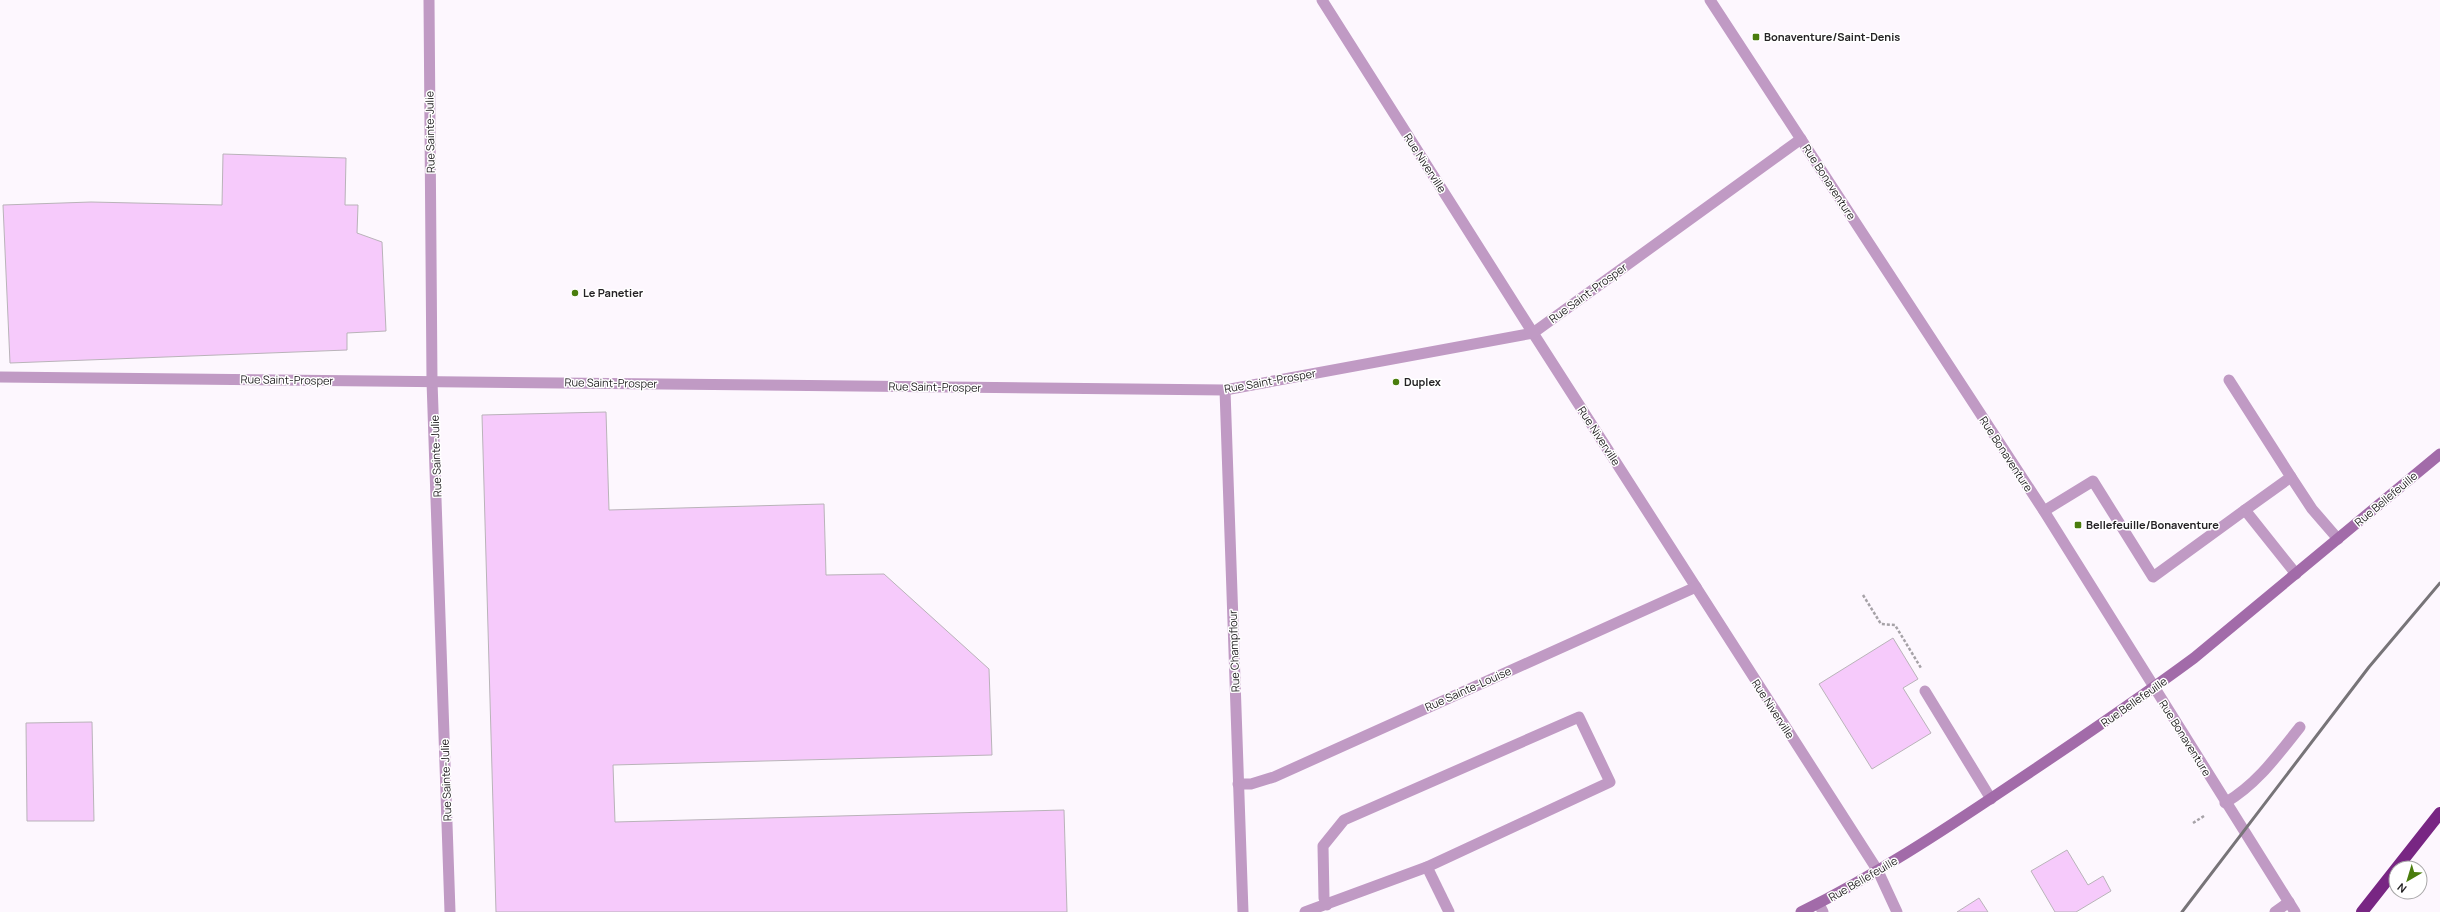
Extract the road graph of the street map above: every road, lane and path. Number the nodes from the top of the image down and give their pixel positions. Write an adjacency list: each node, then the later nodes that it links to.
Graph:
1 (429, 0): 8 (street, Rue Sainte-Julie)
2 (1322, 0): 5 (street, Rue Niverville)
3 (1710, 0): 4 (street, Rue Bonaventure)
4 (1801, 139): 5 (street, Rue Saint-Prosper); 13 (street, Rue Bonaventure)
5 (1532, 333): 9 (street, Rue Saint-Prosper); 16 (street, Rue Niverville)
6 (0, 377): 8 (street, Rue Saint-Prosper)
7 (2229, 380): 11 (street)
8 (432, 381): 9 (street, Rue Saint-Prosper); 32 (street, Rue Sainte-Julie)
9 (1225, 390): 22 (street, Rue Champflour)
10 (2440, 454): 14 (main road, Rue Bellefeuille)
11 (2290, 477): 12 (street); 14 (street)
12 (2245, 510): 13 (street); 15 (street)
13 (2044, 511): 19 (street, Rue Bonaventure)
14 (2338, 540): 15 (main road, Rue Bellefeuille)
15 (2296, 574): 19 (main road, Rue Bellefeuille)
16 (1696, 587): 22 (street, Rue Sainte-Louise); 27 (street, Rue Niverville)
17 (1863, 595): 18 (path)
18 (1907, 644)
19 (2154, 688): 23 (main road, Rue Bellefeuille); 24 (street, Rue Bonaventure)
20 (1925, 691): 23 (street)
21 (2300, 727): 24 (street)
22 (1238, 784): 33 (street, Rue Champflour)
23 (1991, 799): 27 (main road, Rue Bellefeuille)
24 (2225, 803): 29 (street, Rue Bonaventure)
25 (2440, 813): 31 (highway)
26 (1427, 867): 28 (street); 28 (street); 35 (street)
27 (1878, 871): 30 (main road, Rue Bellefeuille); 37 (street, Rue Niverville)
28 (1327, 905): 34 (street)
29 (2292, 907): 38 (street)
30 (1821, 908): 36 (main road, Rue Bellefeuille)
31 (2362, 911)
32 (450, 912)
33 (1243, 912)
34 (1304, 912)
35 (1449, 912)
36 (1801, 912)
37 (1897, 912)
38 (2275, 912)

